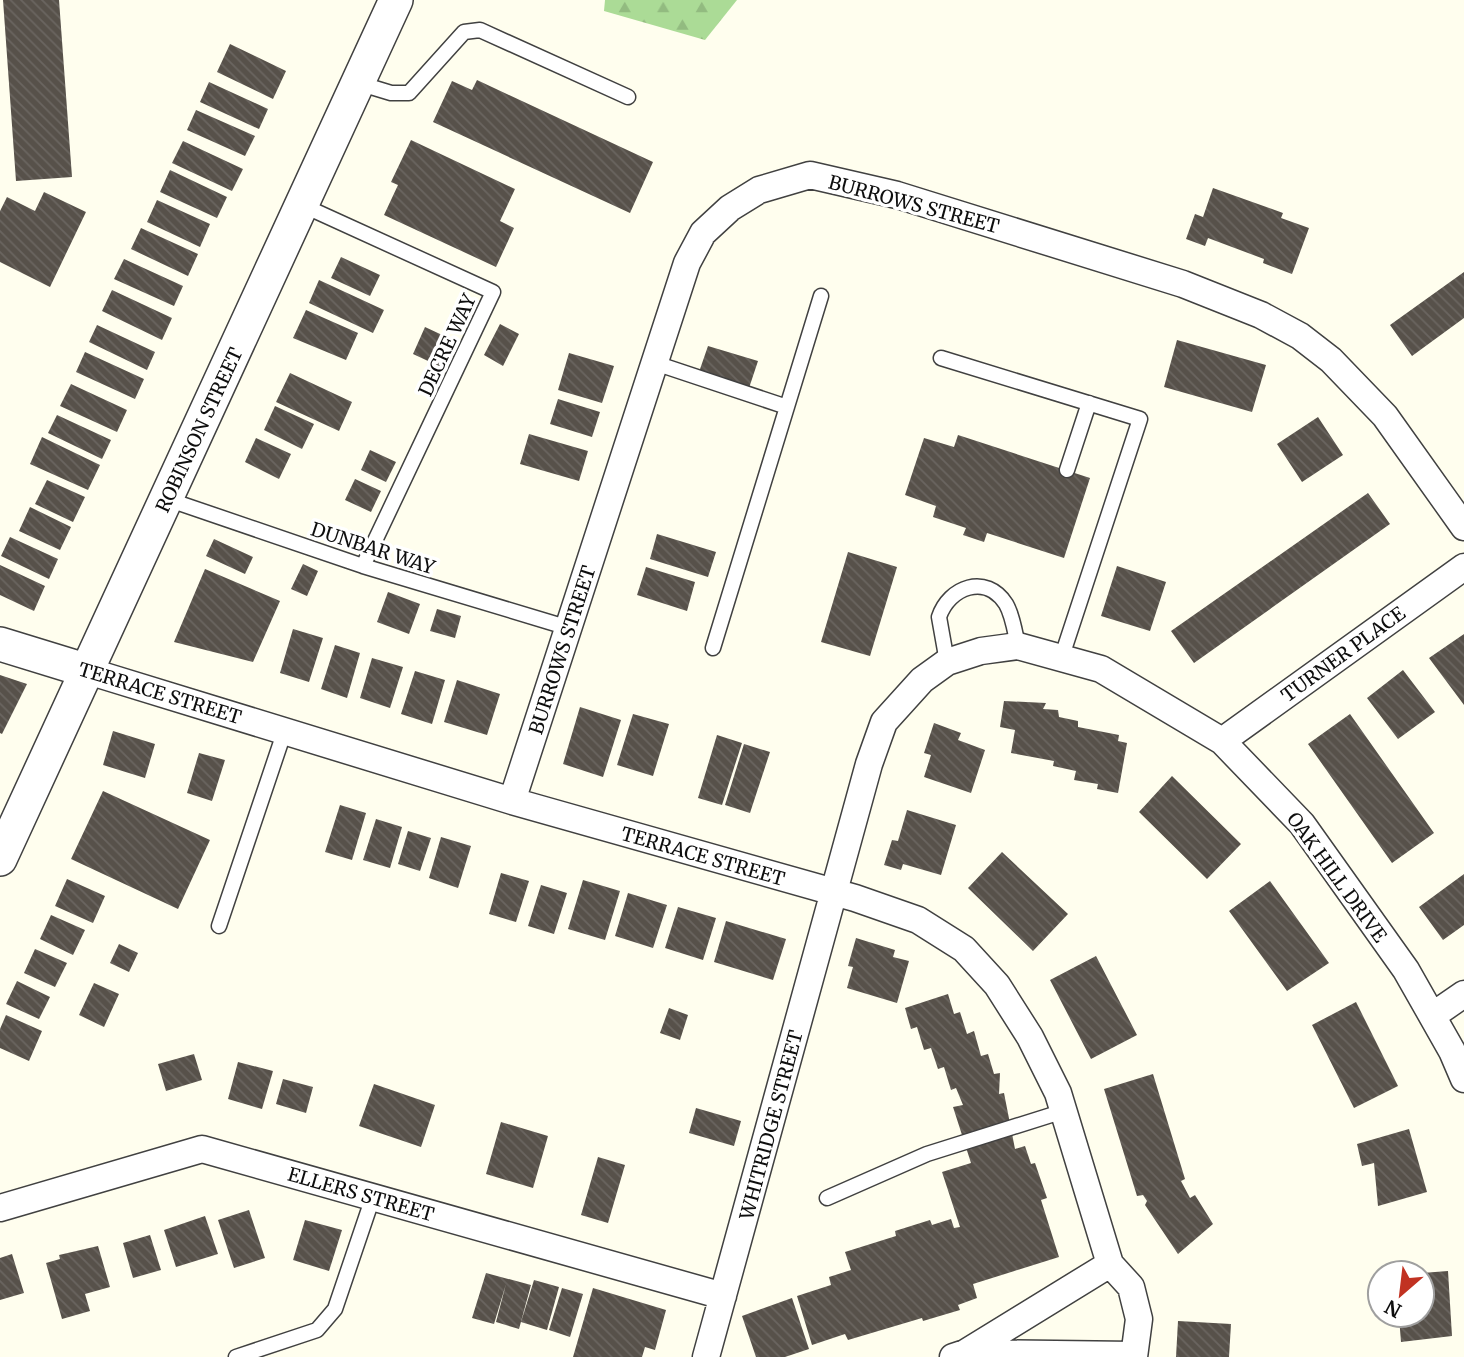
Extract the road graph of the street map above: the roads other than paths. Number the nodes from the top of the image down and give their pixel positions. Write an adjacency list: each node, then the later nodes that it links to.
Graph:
1 (396, 0): 2 (street, ROBINSON STREET)
2 (358, 83): 3 (lane); 4 (street, ROBINSON STREET)
3 (628, 97)
4 (302, 205): 11 (street, ROBINSON STREET); 13 (lane, DECRE WAY)
5 (821, 296): 9 (lane)
6 (941, 358): 8 (lane)
7 (655, 363): 9 (lane); 12 (street, BURROWS STREET); 15 (street, BURROWS STREET)
8 (1089, 403): 10 (lane); 19 (lane)
9 (787, 407): 18 (lane)
10 (1067, 470)
11 (167, 499): 13 (lane, DUNBAR WAY); 21 (street, ROBINSON STREET)
12 (1464, 527)
13 (363, 566): 15 (lane, DUNBAR WAY)
14 (1464, 567): 23 (street, TURNER PLACE)
15 (569, 628): 24 (street, BURROWS STREET)
16 (0, 644): 21 (street, TERRACE STREET)
17 (1018, 646): 19 (street, OAK HILL DRIVE); 20 (street, OAK HILL DRIVE); 20 (lane)
18 (713, 648)
19 (1062, 656): 23 (street, OAK HILL DRIVE)
20 (947, 662): 26 (street, OAK HILL DRIVE)
21 (88, 671): 22 (street, TERRACE STREET); 25 (street, ROBINSON STREET)
22 (285, 730): 24 (street, TERRACE STREET); 27 (lane)
23 (1222, 741): 29 (street, OAK HILL DRIVE)
24 (512, 801): 26 (street, TERRACE STREET)
25 (0, 859)
26 (834, 892): 31 (street, TERRACE STREET); 36 (street, WHITRIDGE STREET)
27 (219, 926)
28 (1464, 994): 29 (street)
29 (1433, 1016): 30 (street, OAK HILL DRIVE)
30 (1464, 1079)
31 (1064, 1111): 33 (lane); 35 (street, TERRACE STREET)
32 (373, 1197): 34 (street, ELLERS STREET); 36 (street, ELLERS STREET); 39 (lane)
33 (827, 1198)
34 (0, 1208)
35 (1110, 1264): 37 (street); 38 (street, TERRACE STREET)
36 (723, 1296): 40 (street, WHITRIDGE STREET)
37 (959, 1355): 38 (street)
38 (1134, 1356)
39 (236, 1357)
40 (706, 1357)

